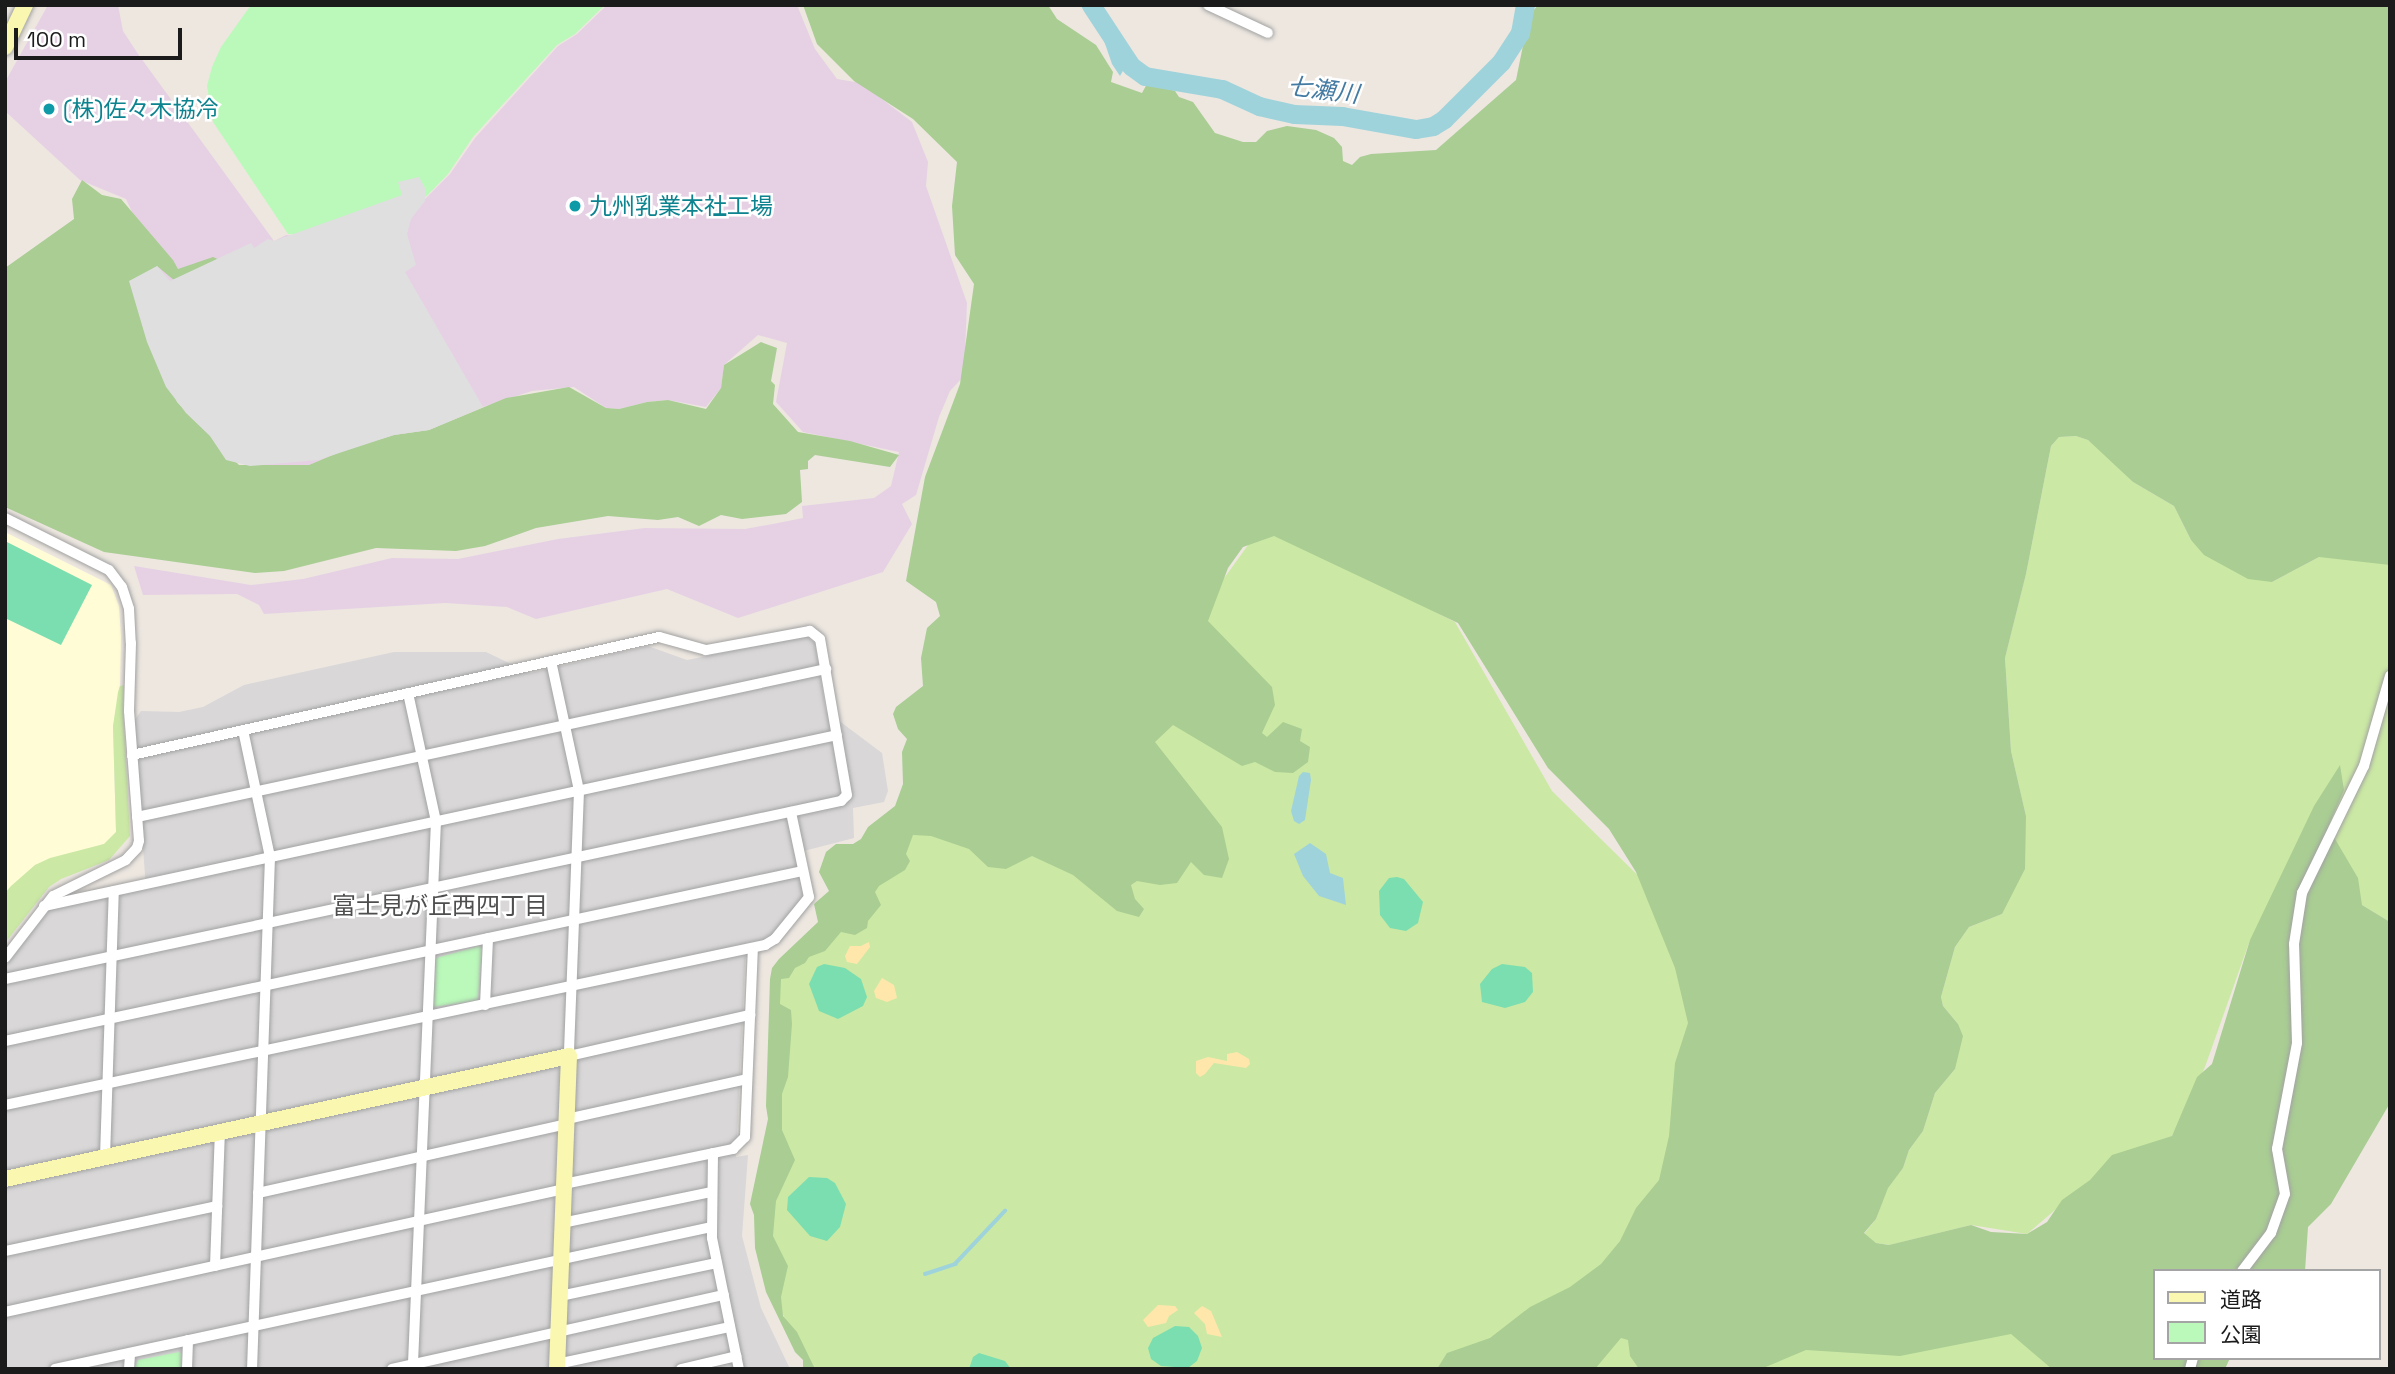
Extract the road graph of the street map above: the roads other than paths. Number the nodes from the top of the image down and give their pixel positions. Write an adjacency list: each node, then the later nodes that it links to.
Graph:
1 (25, 5): 4 (street)
2 (1208, 5): 3 (street)
3 (1268, 33)
4 (5, 47)
5 (5, 517): 13 (street)
6 (551, 661): 7 (street); 9 (street); 10 (street)
7 (825, 669): 10 (street); 12 (street)
8 (2390, 676): 66 (street)
9 (408, 693): 11 (street); 14 (street)
10 (565, 725): 14 (street); 15 (street)
11 (243, 730): 13 (street); 16 (street)
12 (837, 735): 15 (street); 17 (street)
13 (132, 755): 18 (street)
14 (422, 756): 16 (street); 19 (street)
15 (579, 790): 19 (street); 21 (street)
16 (256, 792): 18 (street); 20 (street)
17 (791, 812): 21 (street); 22 (street)
18 (137, 817): 25 (street)
19 (436, 821): 20 (street); 23 (street)
20 (270, 857): 24 (street); 27 (street)
21 (577, 857): 23 (street); 26 (street)
22 (803, 871): 26 (street); 29 (street)
23 (433, 888): 27 (street); 30 (street)
24 (114, 891): 25 (street); 31 (street)
25 (44, 906): 32 (street)
26 (574, 920): 28 (street); 35 (street)
27 (268, 923): 31 (street); 34 (street)
28 (488, 938): 30 (street); 36 (street)
29 (753, 948): 35 (street); 37 (street)
30 (430, 950): 34 (street); 38 (street)
31 (112, 956): 33 (street); 39 (street)
32 (5, 958)
33 (5, 979)
34 (265, 986): 39 (street); 41 (street)
35 (572, 987): 36 (street); 42 (street)
36 (485, 1005): 38 (street)
37 (750, 1016): 42 (street); 43 (street)
38 (428, 1017): 41 (street); 45 (street)
39 (109, 1019): 40 (street); 44 (street)
40 (5, 1041)
41 (263, 1051): 44 (street); 48 (street)
42 (569, 1056): 45 (street); 47 (street)
43 (747, 1079): 47 (street); 50 (street)
44 (107, 1084): 46 (street); 52 (street)
45 (425, 1087): 48 (street); 51 (street)
46 (5, 1105)
47 (567, 1121): 51 (street); 54 (street)
48 (260, 1123): 49 (street); 56 (street)
49 (220, 1132): 52 (street); 57 (street)
50 (713, 1153): 54 (street); 55 (street)
51 (422, 1156): 56 (street); 58 (street)
52 (104, 1157): 53 (street)
53 (5, 1179)
54 (564, 1186): 58 (street); 59 (street)
55 (712, 1192): 59 (street); 60 (street)
56 (258, 1193): 62 (street)
57 (217, 1206): 61 (street); 65 (street)
58 (419, 1221): 62 (street); 67 (street)
59 (562, 1223): 63 (street)
60 (711, 1227): 63 (street); 64 (street)
61 (5, 1251)
62 (256, 1257): 65 (street); 71 (street)
63 (561, 1260): 67 (street); 69 (street)
64 (717, 1263): 68 (street); 69 (street)
65 (215, 1266): 70 (street)
66 (2243, 1269)
67 (416, 1291): 71 (street); 77 (street)
68 (724, 1295): 72 (street); 73 (street)
69 (559, 1296): 73 (street)
70 (5, 1312)
71 (253, 1326): 74 (street); 82 (street)
72 (730, 1326): 76 (street); 78 (street)
73 (558, 1332): 77 (street); 78 (street)
74 (188, 1340): 75 (street); 81 (street)
75 (130, 1353): 79 (street); 80 (street)
76 (737, 1356): 84 (street); 85 (street)
77 (413, 1364): 83 (street)
78 (557, 1366)
79 (55, 1369)
80 (129, 1369)
81 (187, 1369)
82 (251, 1369)
83 (392, 1369)
84 (681, 1369)
85 (739, 1369)

